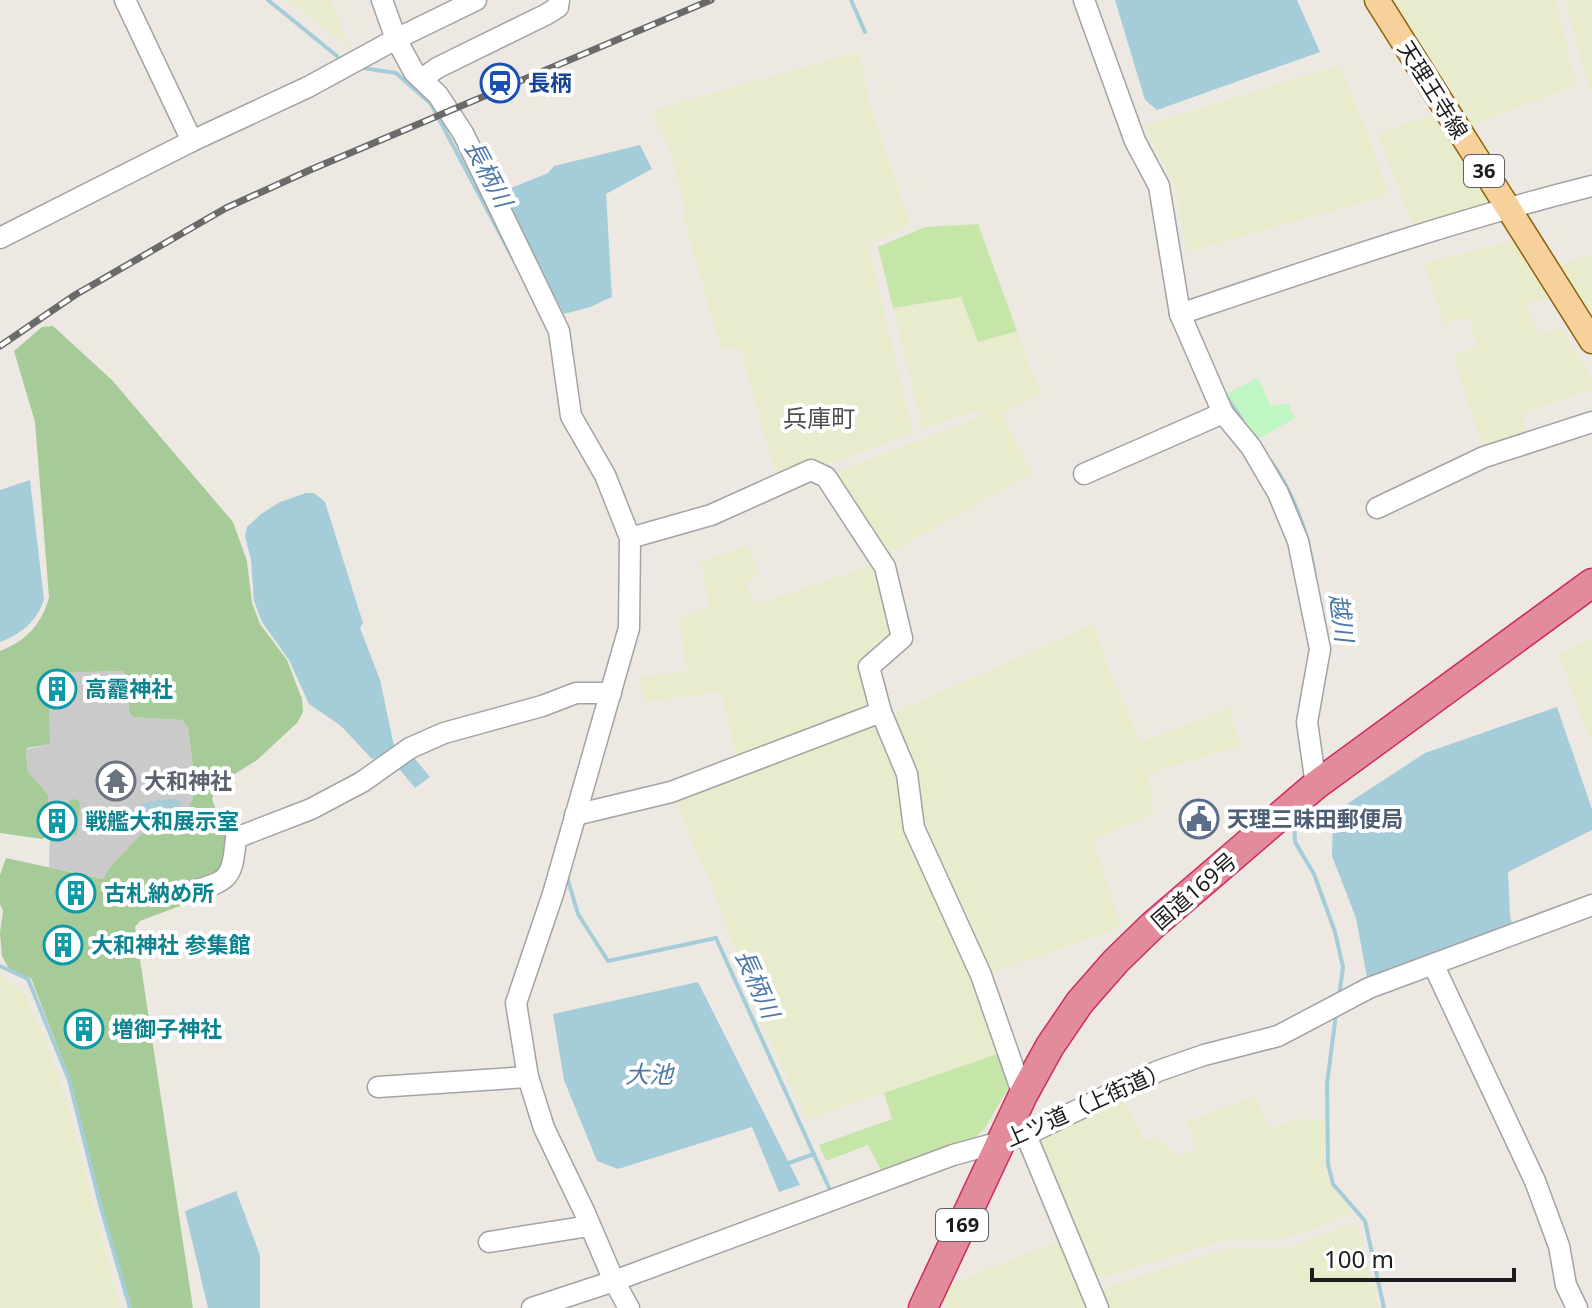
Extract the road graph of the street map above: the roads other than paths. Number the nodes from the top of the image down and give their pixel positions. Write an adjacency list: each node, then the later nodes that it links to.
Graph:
1 (125, 0): 9 (street)
2 (382, 0): 7 (street)
3 (476, 0): 7 (street)
4 (559, 0): 8 (street)
5 (1084, 0): 13 (street)
6 (1377, 0): 11 (main road, 天理王寺線 / 36)
7 (396, 39): 8 (street); 9 (street)
8 (422, 79): 19 (street)
9 (192, 141): 12 (street)
10 (1592, 186): 11 (street)
11 (1507, 208): 13 (street); 14 (main road, 天理王寺線 / 36)
12 (0, 238)
13 (1180, 314): 15 (street)
14 (1592, 341)
15 (1223, 413): 17 (street); 23 (street)
16 (1592, 422): 18 (street)
17 (1084, 474)
18 (1377, 508)
19 (630, 538): 21 (street); 22 (street)
20 (1592, 583): 23 (highway, 国道169号 / 169)
21 (611, 693): 24 (street); 25 (street)
22 (881, 712): 24 (street); 30 (street)
23 (1316, 785): 30 (highway, 国道169号 / 169)
24 (575, 815): 28 (street)
25 (191, 892)
26 (1592, 905): 27 (street, 上ツ道（上街道）)
27 (1434, 966): 31 (street, 上ツ道（上街道）); 39 (street)
28 (528, 1077): 29 (street); 32 (street)
29 (378, 1087)
30 (1023, 1095): 31 (highway, 国道169号 / 169)
31 (1013, 1139): 34 (street, 上ツ道（上街道）); 37 (highway, 国道169号 / 169); 38 (street)
32 (589, 1226): 33 (street); 34 (street)
33 (489, 1242)
34 (614, 1281): 35 (street, 上ツ道（上街道）); 36 (street)
35 (532, 1308)
36 (629, 1308)
37 (923, 1308)
38 (1098, 1308)
39 (1577, 1308)

